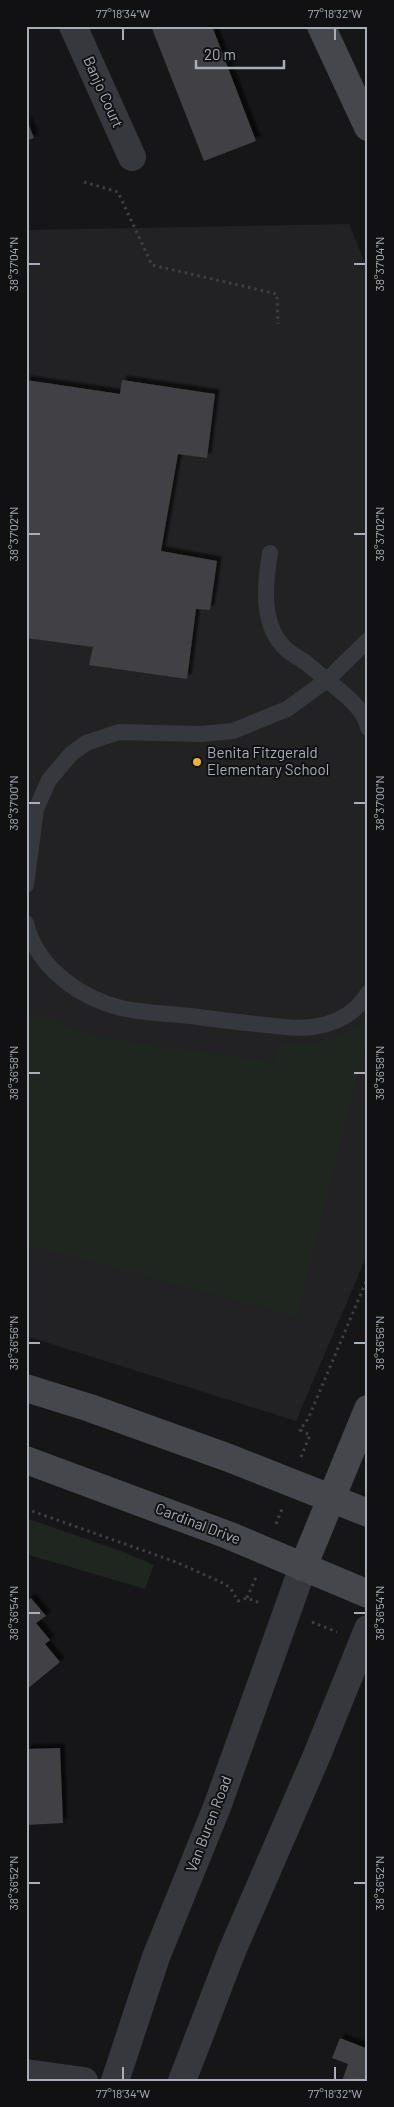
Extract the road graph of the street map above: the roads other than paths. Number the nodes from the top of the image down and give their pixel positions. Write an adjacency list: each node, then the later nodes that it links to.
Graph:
1 (73, 26): 4 (street, Banjo Court)
2 (321, 26): 3 (main road)
3 (368, 127)
4 (132, 157)
5 (270, 553): 7 (lane)
6 (368, 640): 7 (lane)
7 (328, 680): 8 (lane); 9 (lane)
8 (368, 728)
9 (26, 885)
10 (26, 923): 11 (lane)
11 (368, 993)
12 (26, 1388): 15 (main road)
13 (368, 1409): 15 (main road)
14 (26, 1460): 17 (main road, Cardinal Drive)
15 (332, 1497): 16 (main road); 17 (main road)
16 (368, 1513)
17 (303, 1567): 18 (main road, Cardinal Drive); 22 (street, Van Buren Road)
18 (368, 1594)
19 (368, 1629): 23 (street)
20 (26, 2073): 21 (street)
21 (84, 2081)
22 (115, 2081)
23 (182, 2081)

